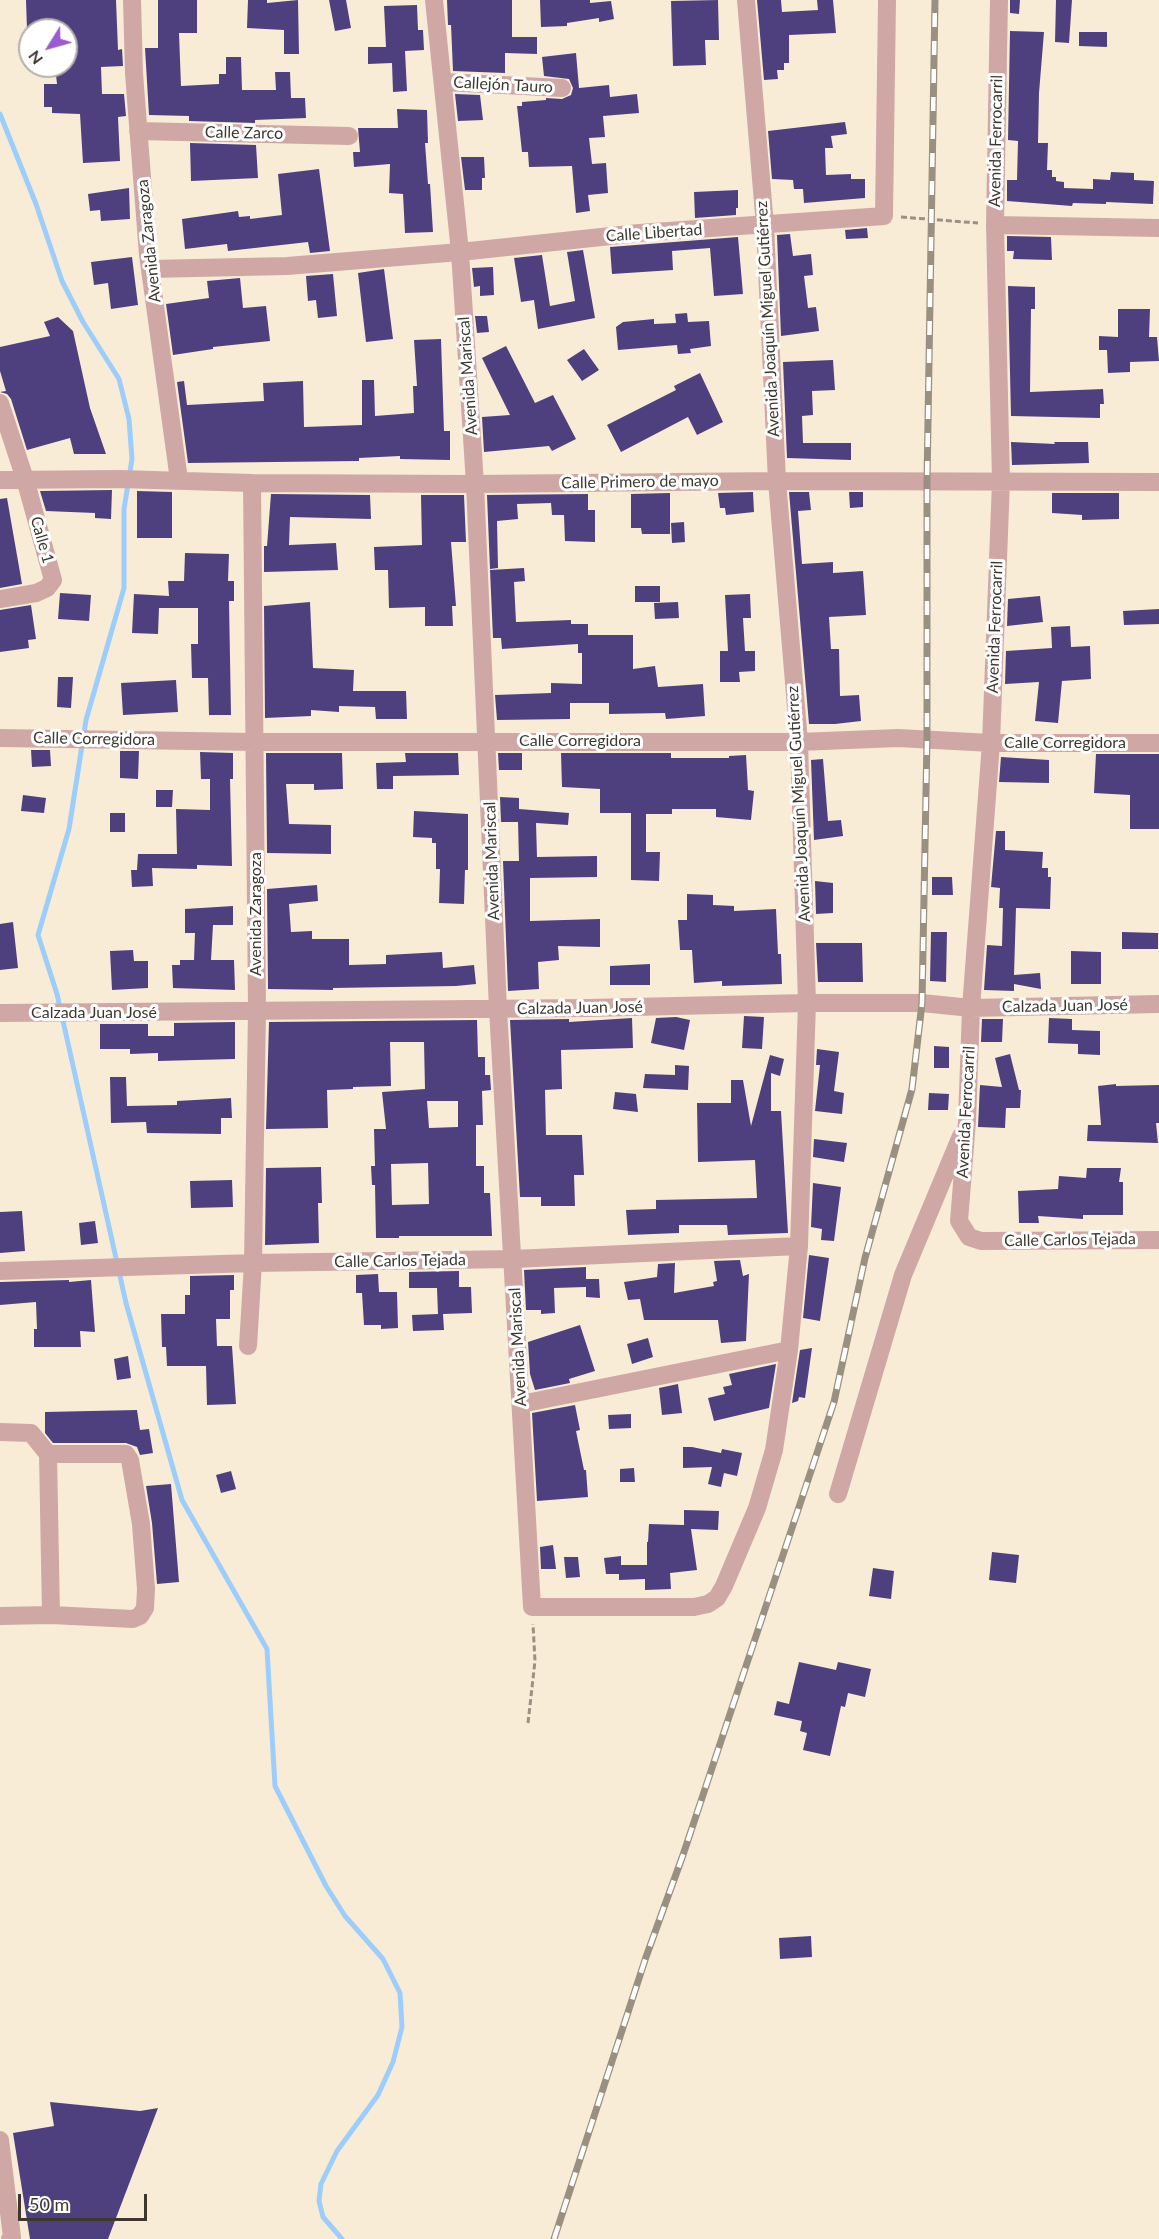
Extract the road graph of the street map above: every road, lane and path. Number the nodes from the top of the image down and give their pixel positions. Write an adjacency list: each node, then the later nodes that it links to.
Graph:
1 (132, 0): 8 (street, Avenida Zaragoza)
2 (434, 0): 6 (street, Avenida Mariscal)
3 (746, 0): 12 (street, Avenida Joaquín Miguel Gutiérrez)
4 (887, 0): 10 (street)
5 (999, 0): 11 (street, Avenida Ferrocarril)
6 (444, 82): 7 (street, Callejón Tauro); 14 (street, Avenida Mariscal)
7 (562, 88)
8 (138, 131): 9 (street, Calle Zarco); 15 (street, Avenida Zaragoza)
9 (349, 136)
10 (884, 216): 11 (path); 12 (street, Calle Libertad)
11 (995, 225): 13 (street); 21 (street, Avenida Ferrocarril)
12 (765, 226): 14 (street, Calle Libertad); 20 (street, Avenida Joaquín Miguel Gutiérrez)
13 (1159, 228)
14 (460, 252): 15 (street, Calle Libertad); 24 (street, Avenida Mariscal)
15 (150, 269): 19 (street, Avenida Zaragoza)
16 (0, 403): 17 (street)
17 (25, 479): 18 (street); 19 (street, Calle Primero de mayo); 25 (street, Calle 1)
18 (0, 480)
19 (179, 480): 23 (street, Calle Primero de mayo)
20 (777, 481): 21 (street, Calle Primero de mayo); 24 (street, Calle Primero de mayo); 29 (street, Avenida Joaquín Miguel Gutiérrez)
21 (1000, 481): 22 (street, Calle Primero de mayo); 30 (street, Avenida Ferrocarril)
22 (1159, 482)
23 (252, 483): 24 (street, Calle Primero de mayo); 28 (street, Avenida Zaragoza)
24 (475, 484): 27 (street, Avenida Mariscal)
25 (0, 599)
26 (0, 738): 28 (street, Calle Corregidora)
27 (487, 741): 28 (street, Calle Corregidora); 29 (street, Calle Corregidora); 35 (street, Avenida Mariscal)
28 (255, 742): 36 (street, Avenida Zaragoza)
29 (799, 742): 30 (street, Calle Corregidora); 32 (street, Avenida Joaquín Miguel Gutiérrez)
30 (991, 743): 31 (street, Calle Corregidora); 34 (street, Avenida Ferrocarril)
31 (1159, 743)
32 (807, 1003): 34 (street, Calzada Juan José); 35 (street, Calzada Juan José); 41 (street, Avenida Joaquín Miguel Gutiérrez)
33 (1159, 1004): 34 (street, Calzada Juan José)
34 (971, 1008): 38 (street, Avenida Ferrocarril)
35 (498, 1009): 36 (street, Calzada Juan José); 42 (street, Avenida Mariscal)
36 (257, 1011): 37 (street, Calzada Juan José); 43 (street, Avenida Zaragoza)
37 (0, 1013)
38 (968, 1121): 40 (street, Avenida Ferrocarril); 50 (street)
39 (1159, 1240): 40 (street, Calle Carlos Tejada)
40 (981, 1241)
41 (800, 1246): 42 (street, Calle Carlos Tejada); 46 (street, Avenida Joaquín Miguel Gutiérrez)
42 (513, 1259): 43 (street, Calle Carlos Tejada); 47 (street, Avenida Mariscal)
43 (253, 1263): 44 (street, Calle Carlos Tejada); 45 (street, Avenida Zaragoza)
44 (0, 1271)
45 (248, 1346)
46 (789, 1350): 47 (street); 51 (street, Avenida Joaquín Miguel Gutiérrez)
47 (521, 1404): 51 (street, Avenida Mariscal)
48 (0, 1432): 49 (street)
49 (48, 1454): 52 (street); 52 (street)
50 (837, 1494)
51 (532, 1607): 54 (path)
52 (51, 1615): 53 (street)
53 (0, 1616)
54 (528, 1723)
55 (0, 2140): 56 (street)
56 (4, 2206): 57 (street)
57 (10, 2239)

